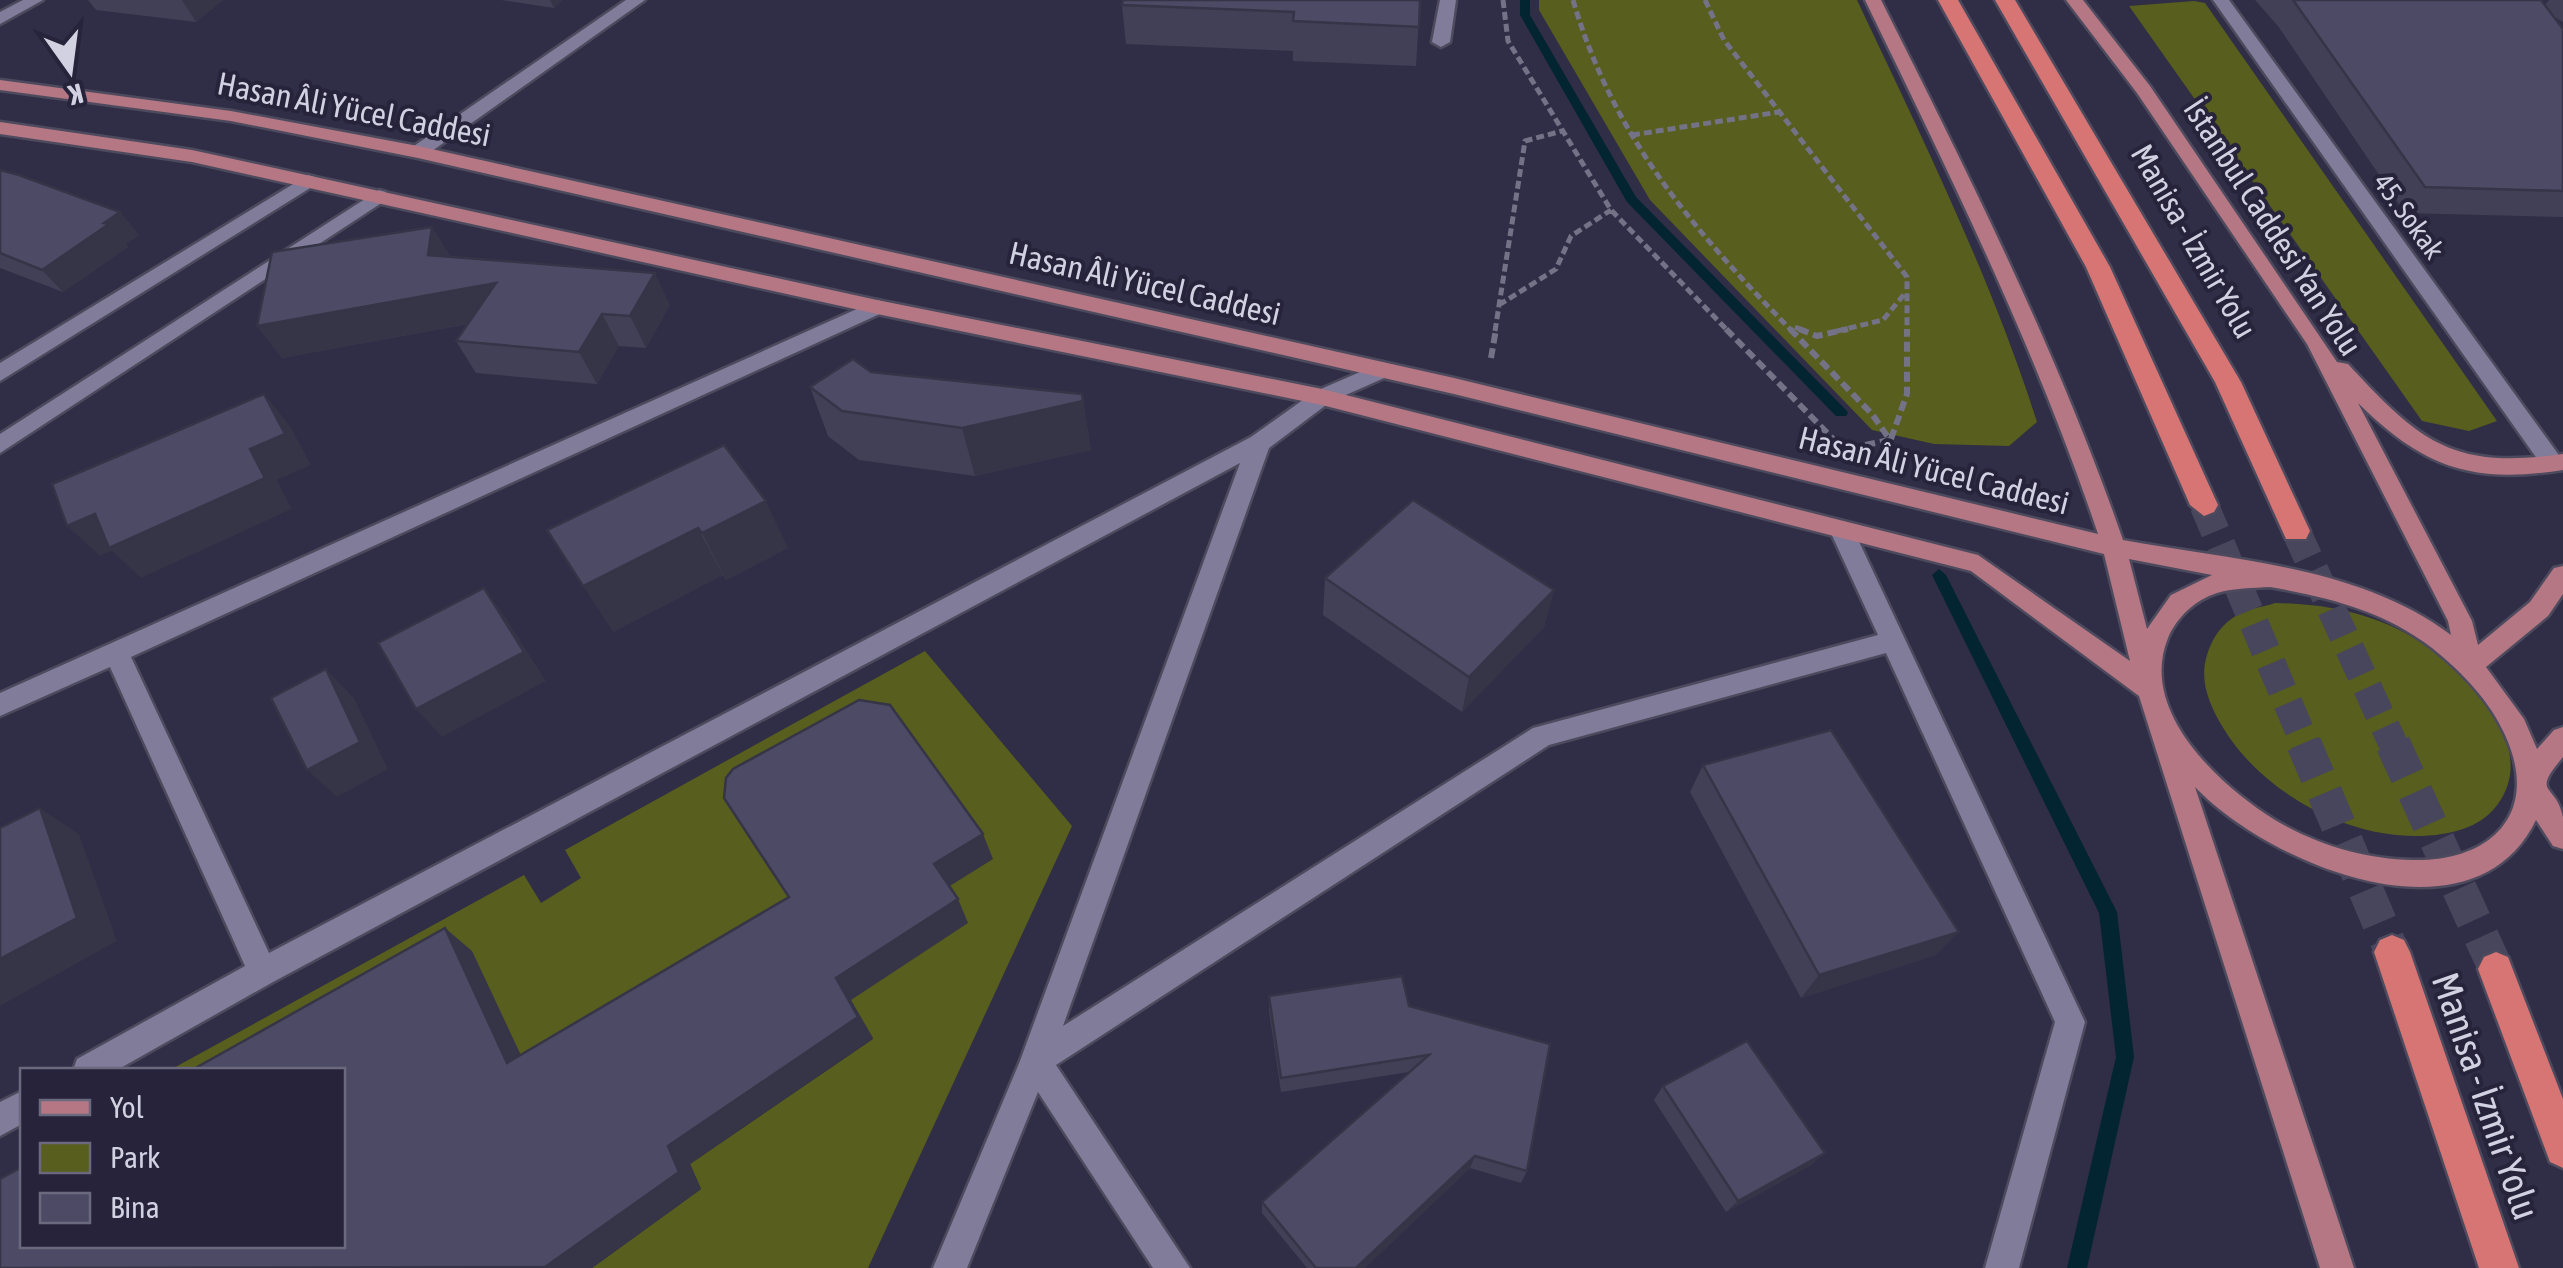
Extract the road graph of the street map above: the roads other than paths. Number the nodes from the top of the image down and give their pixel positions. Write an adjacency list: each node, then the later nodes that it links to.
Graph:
1 (35, 0): 9 (street)
2 (636, 0): 13 (street)
3 (1448, 0): 10 (street)
4 (1873, 0): 27 (main road)
5 (1948, 0): 24 (highway)
6 (2005, 0): 26 (highway, Manisa - İzmir Yolu)
7 (2074, 0): 17 (main road, İstanbul Caddesi Yan Yolu)
8 (2221, 0): 23 (street, 45. Sokak)
9 (0, 19)
10 (1442, 42)
11 (0, 85): 13 (main road, Hasan Âli Yücel Caddesi)
12 (0, 128): 14 (main road)
13 (418, 152): 18 (main road, Hasan Âli Yücel Caddesi)
14 (308, 180): 15 (main road); 19 (street)
15 (379, 196): 16 (main road); 22 (street)
16 (877, 306): 20 (main road); 31 (street)
17 (2316, 342): 23 (main road); 32 (main road, İstanbul Caddesi Yan Yolu)
18 (1383, 370): 20 (street); 27 (main road, Hasan Âli Yücel Caddesi)
19 (0, 374)
20 (1322, 396): 21 (street); 25 (main road)
21 (1259, 444): 40 (street); 41 (street)
22 (0, 445)
23 (2558, 463)
24 (2204, 505)
25 (1842, 531): 30 (street); 33 (main road)
26 (2296, 531)
27 (2114, 547): 29 (main road, Hasan Âli Yücel Caddesi); 33 (main road)
28 (2563, 574): 32 (main road)
29 (2270, 577): 32 (main road); 33 (main road)
30 (1892, 641): 41 (street); 46 (street)
31 (116, 652): 34 (street); 40 (street)
32 (2470, 666): 36 (main road)
33 (2150, 690): 36 (main road); 47 (main road)
34 (0, 705)
35 (2563, 738): 36 (main road)
36 (2534, 784): 37 (main road)
37 (2562, 835)
38 (2392, 952): 48 (highway, Manisa - İzmir Yolu)
39 (2496, 969): 43 (highway, Manisa - İzmir Yolu)
40 (264, 972): 42 (street)
41 (1036, 1061): 44 (street); 45 (street)
42 (92, 1068)
43 (2563, 1149)
44 (950, 1268)
45 (1173, 1268)
46 (2002, 1268)
47 (2337, 1268)
48 (2498, 1268)

